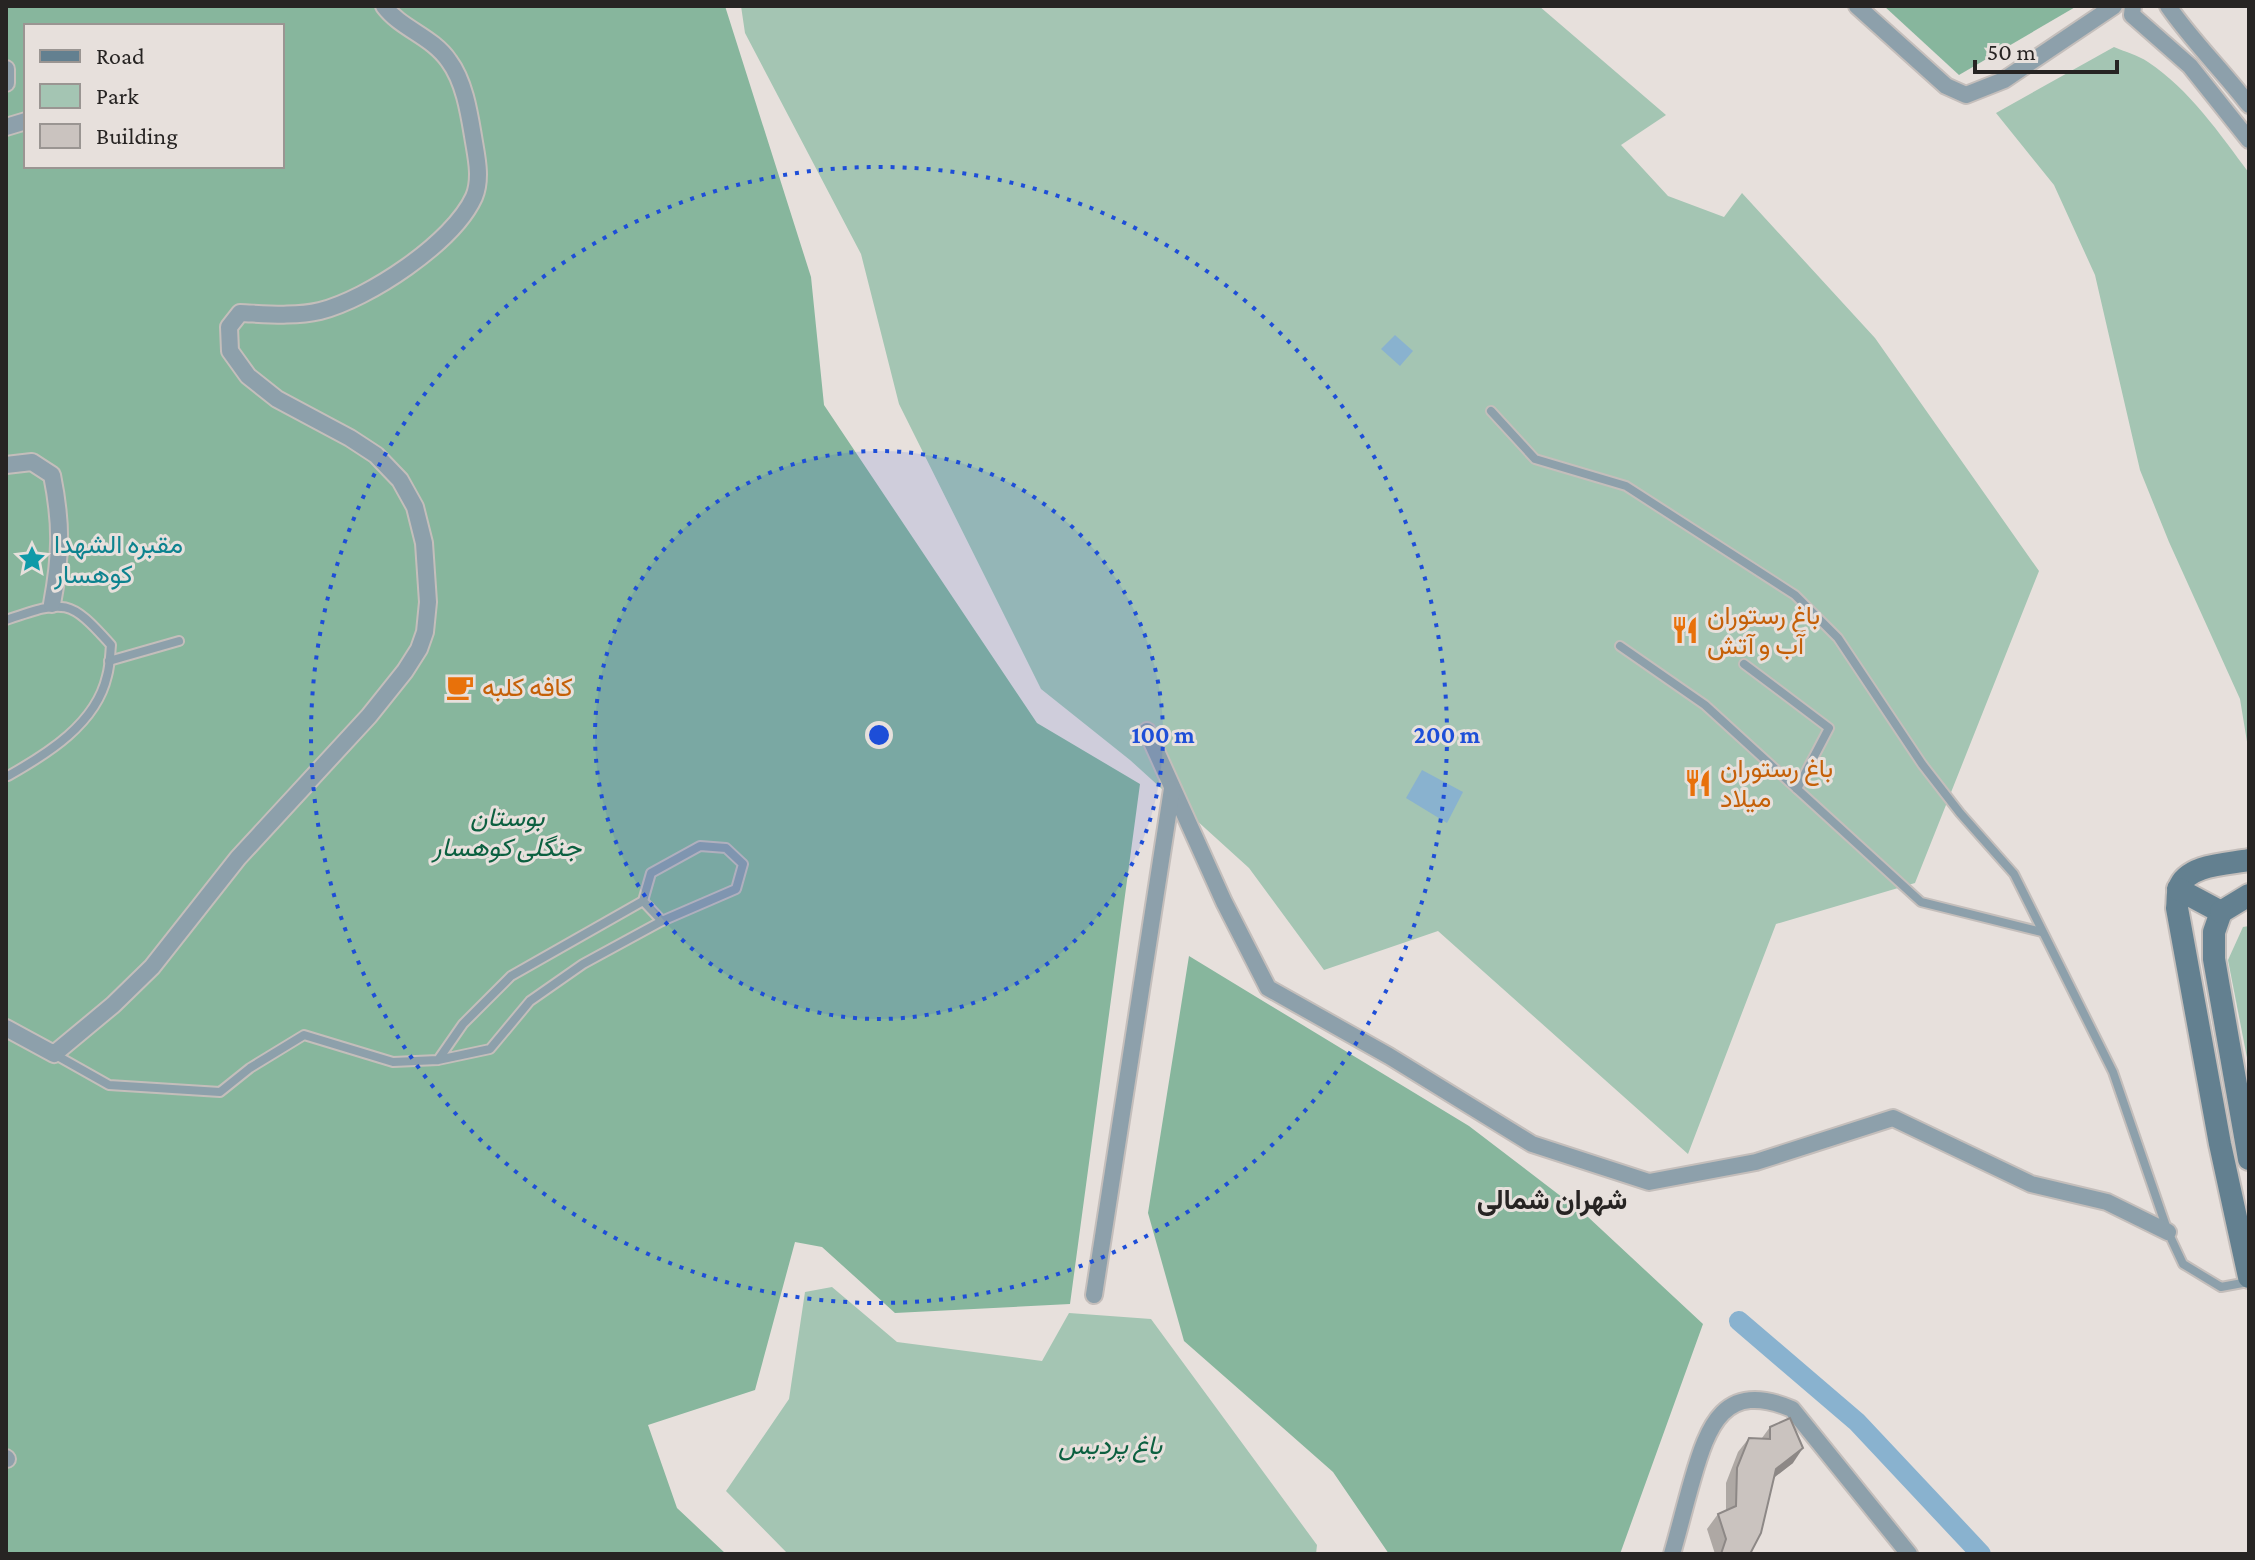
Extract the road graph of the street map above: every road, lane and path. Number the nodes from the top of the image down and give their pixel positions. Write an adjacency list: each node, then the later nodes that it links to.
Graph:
1 (384, 6): 30 (street)
2 (1857, 6): 3 (street)
3 (2114, 6)
4 (2133, 6): 9 (street)
5 (2168, 6): 8 (street)
6 (6, 69): 7 (street)
7 (6, 83)
8 (2249, 105)
9 (2249, 140)
10 (1491, 411): 28 (lane)
11 (6, 465): 12 (street)
12 (52, 604): 13 (lane); 16 (lane)
13 (6, 620)
14 (179, 641): 16 (lane)
15 (1620, 646): 21 (lane)
16 (109, 661): 19 (lane)
17 (1744, 664): 21 (lane)
18 (1147, 731): 20 (street)
19 (8, 776)
20 (1172, 787): 33 (street); 35 (street)
21 (1797, 789): 28 (lane)
22 (2249, 860): 23 (street)
23 (2178, 889): 26 (street); 34 (street)
24 (2249, 895): 26 (street)
25 (643, 901): 27 (lane); 27 (lane); 31 (lane)
26 (2221, 912): 32 (street)
27 (662, 921): 31 (lane)
28 (2042, 932): 33 (lane)
29 (6, 1028): 30 (street)
30 (54, 1054): 31 (lane)
31 (438, 1060)
32 (2249, 1159)
33 (2168, 1232): 34 (lane)
34 (2249, 1280)
35 (1094, 1295)
36 (1672, 1554): 37 (street)
37 (1909, 1554)

